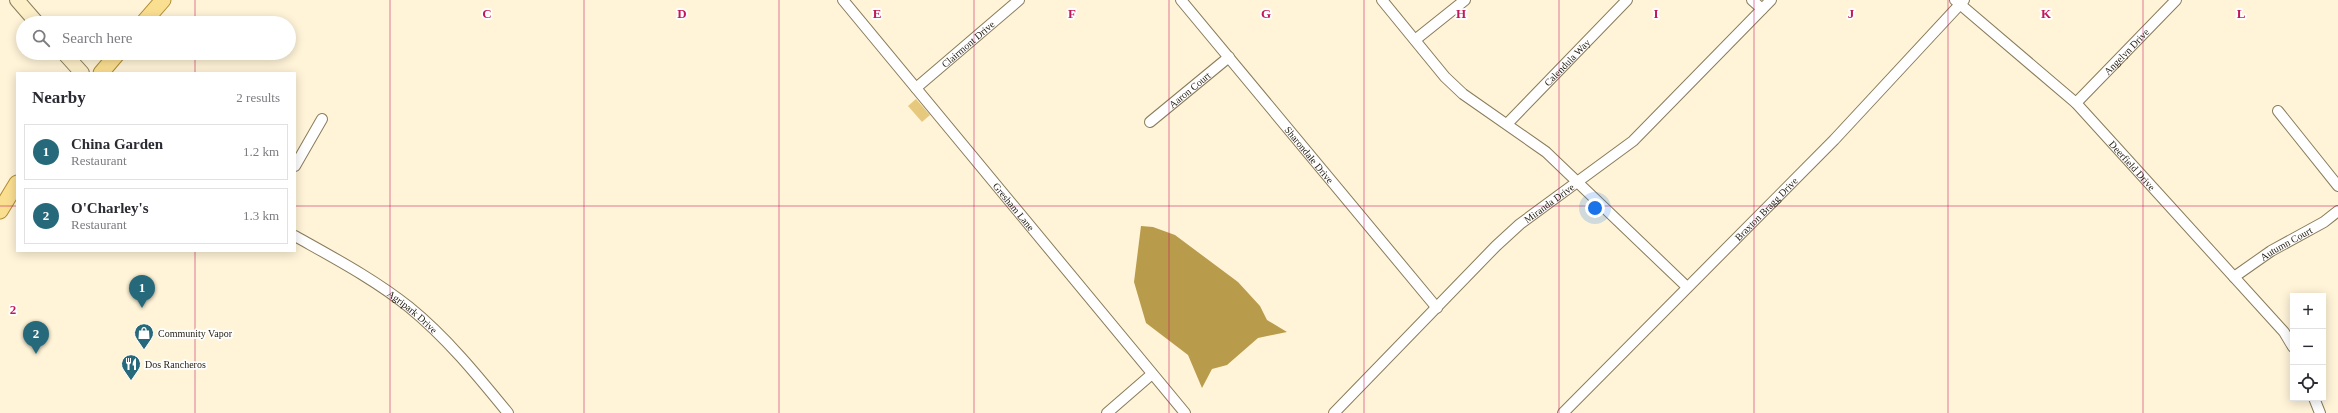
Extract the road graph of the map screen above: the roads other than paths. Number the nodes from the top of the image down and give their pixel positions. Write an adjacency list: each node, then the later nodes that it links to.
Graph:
1 (17, 0): 14 (street)
2 (163, 0): 15 (main road)
3 (843, 0): 22 (street, Gresham Lane)
4 (1019, 0): 22 (street, Clairmont Drive)
5 (1182, 0): 17 (street, Sharondale Drive)
6 (1382, 0): 16 (street)
7 (1465, 0): 16 (street)
8 (1627, 0): 27 (street, Calendula Way)
9 (1752, 0): 13 (street)
10 (1771, 0): 13 (street, Miranda Drive)
11 (2176, 0): 23 (street, Angelyn Drive)
12 (1960, 1): 23 (street, Deerfield Drive); 36 (street, Braxton Bragg Drive)
13 (1762, 9): 29 (street, Miranda Drive)
14 (31, 16)
15 (149, 16)
16 (1415, 40): 27 (street)
17 (1229, 57): 26 (street, Aaron Court); 37 (street, Sharondale Drive)
18 (70, 60): 20 (street)
19 (112, 60): 21 (main road)
20 (81, 72)
21 (102, 72)
22 (916, 88): 39 (street, Gresham Lane)
23 (2076, 103): 35 (street, Deerfield Drive)
24 (2278, 111): 31 (street)
25 (322, 119): 28 (street)
26 (1150, 122)
27 (1507, 124): 29 (street)
28 (296, 164)
29 (1578, 181): 36 (street); 37 (street, Miranda Drive)
30 (16, 185): 32 (main road)
31 (2338, 186)
32 (0, 211)
33 (2338, 211): 35 (street, Autumn Court)
34 (296, 237): 41 (street, Agripark Drive)
35 (2234, 277): 38 (street, Deerfield Drive)
36 (1687, 287): 45 (street, Braxton Bragg Drive)
37 (1437, 308): 44 (street, Miranda Drive)
38 (2290, 342)
39 (1152, 374): 42 (street); 43 (street, Gresham Lane)
40 (2315, 401): 46 (street)
41 (508, 413)
42 (1107, 413)
43 (1185, 413)
44 (1334, 413)
45 (1563, 413)
46 (2320, 413)

